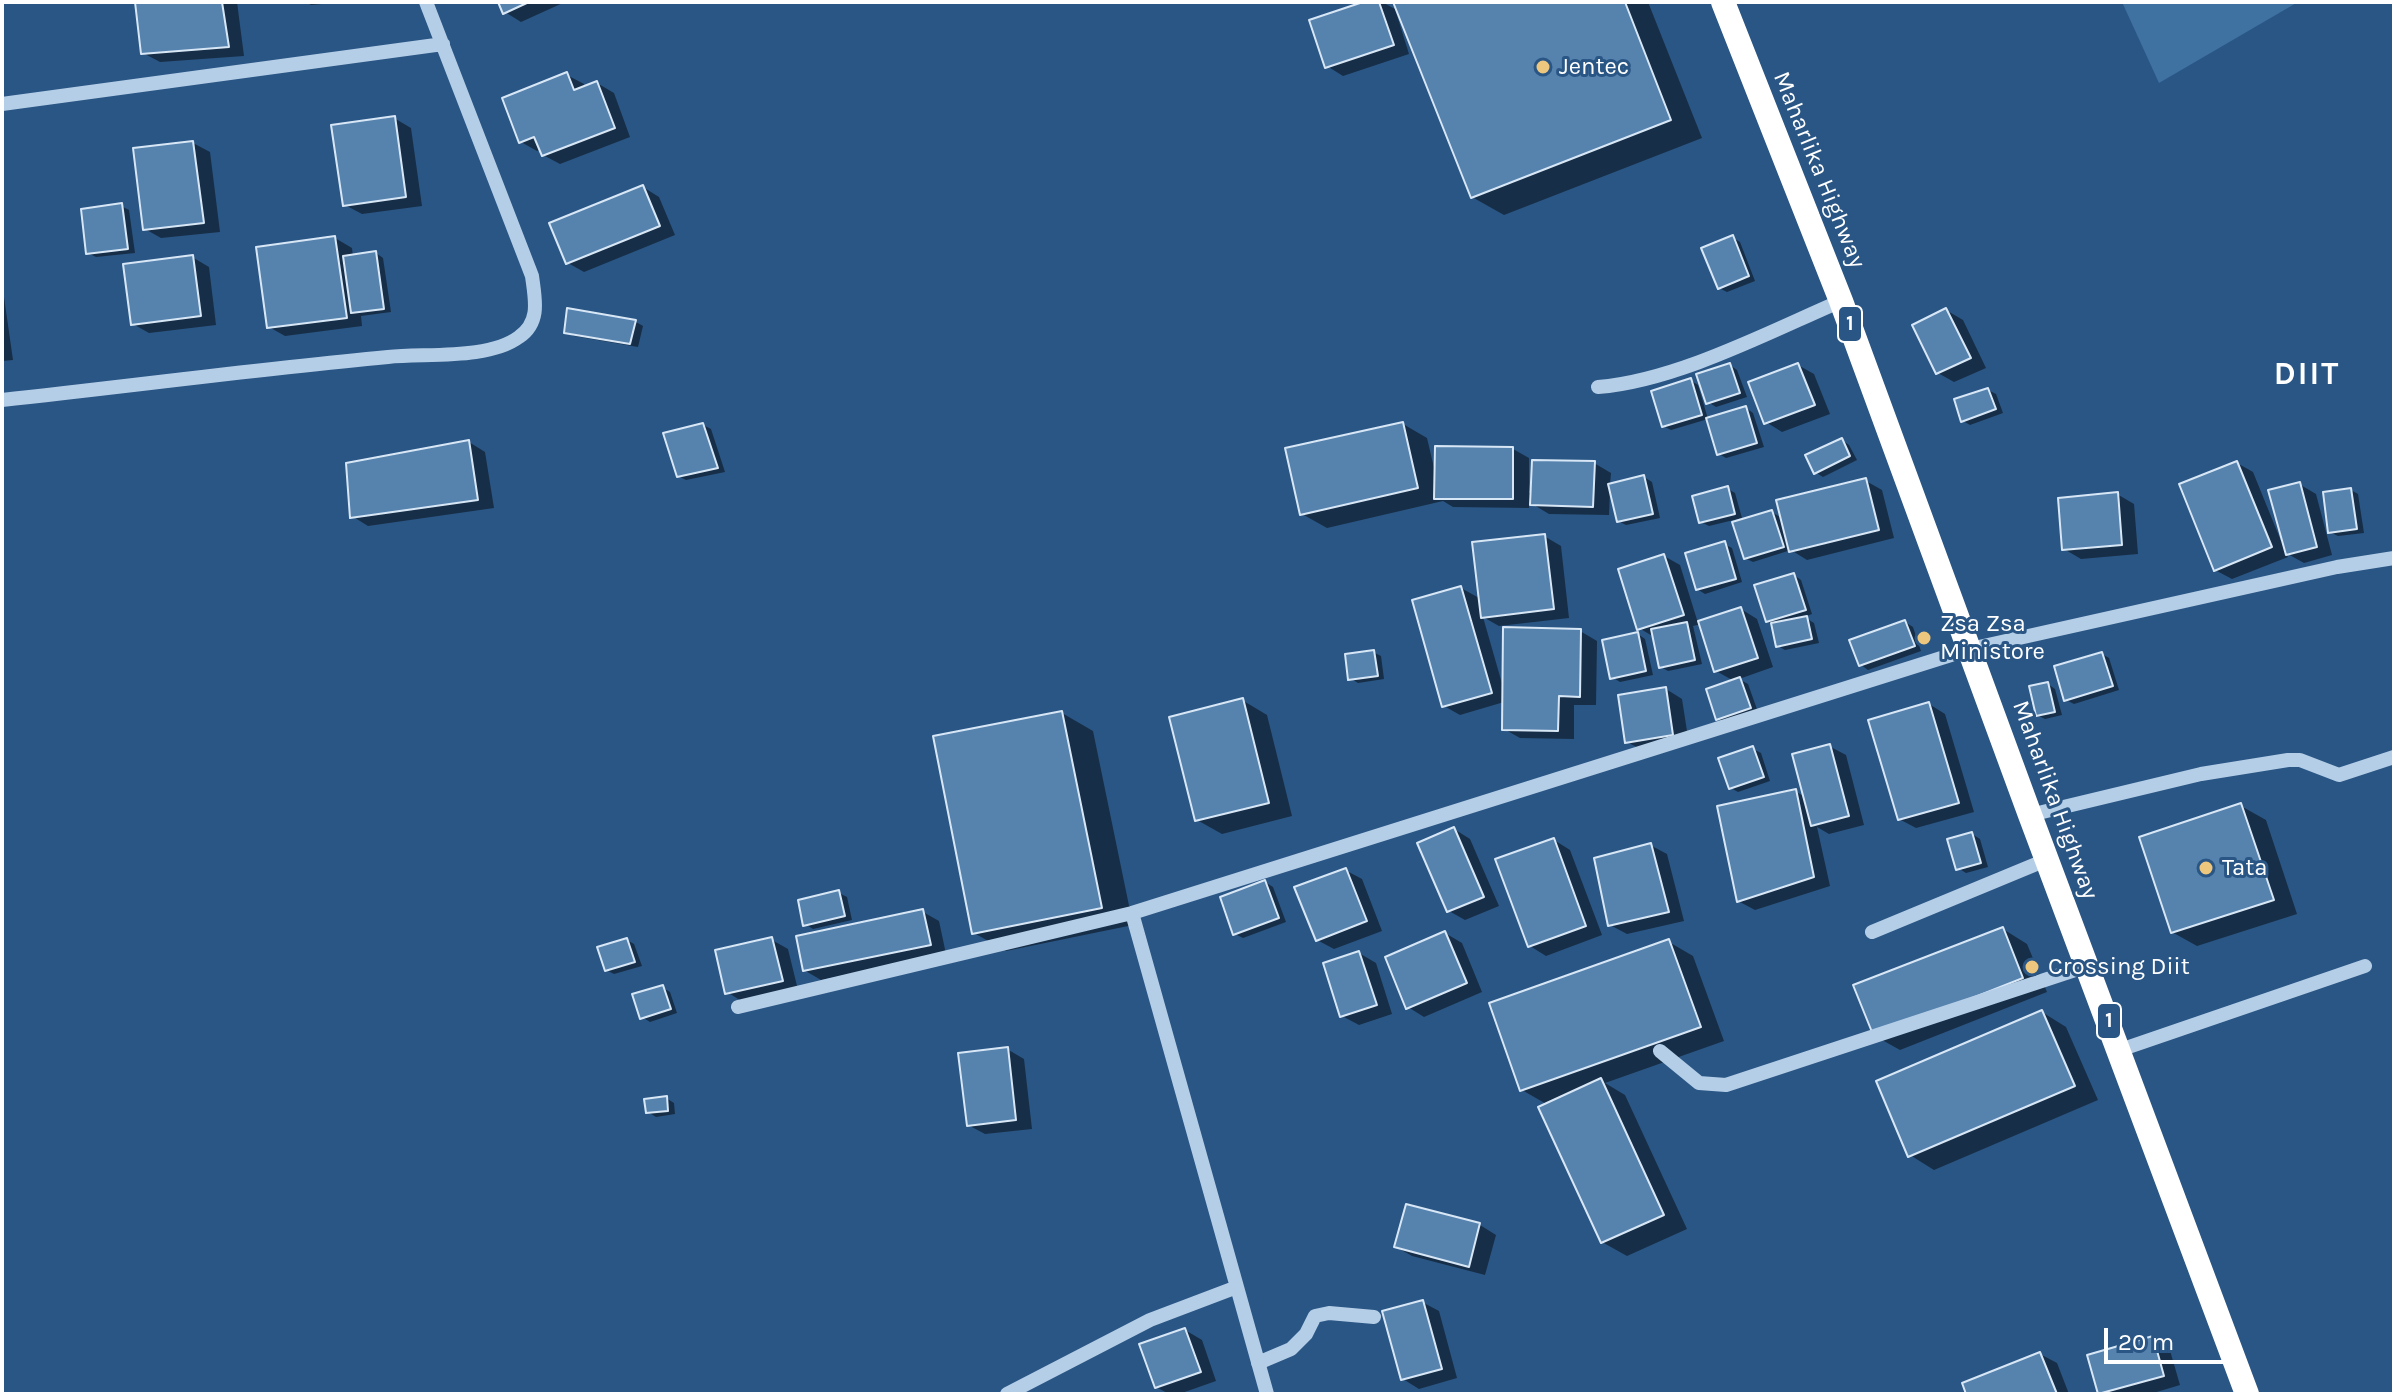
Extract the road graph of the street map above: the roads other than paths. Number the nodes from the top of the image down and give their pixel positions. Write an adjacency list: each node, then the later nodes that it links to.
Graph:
1 (426, 2): 3 (street)
2 (1723, 2): 5 (highway, Maharlika Highway / 1)
3 (443, 44): 4 (street); 7 (street)
4 (2, 104)
5 (1841, 301): 6 (street); 9 (highway, Maharlika Highway / 1)
6 (1598, 387)
7 (2, 400)
8 (2394, 558): 9 (street)
9 (1970, 649): 11 (highway, Maharlika Highway / 1); 13 (street)
10 (2394, 757): 11 (street)
11 (2030, 815): 12 (highway, Maharlika Highway / 1)
12 (2046, 860): 14 (street); 15 (highway, Maharlika Highway / 1)
13 (1132, 913): 17 (street); 20 (street)
14 (1872, 932)
15 (2087, 966): 18 (highway, Maharlika Highway / 1); 19 (street)
16 (2365, 966): 18 (street)
17 (738, 1007)
18 (2120, 1050): 25 (highway, Maharlika Highway / 1)
19 (1660, 1051)
20 (1237, 1287): 22 (street); 23 (street)
21 (1374, 1317): 22 (street)
22 (1258, 1363): 24 (street)
23 (1007, 1394)
24 (1267, 1394)
25 (2247, 1394)

